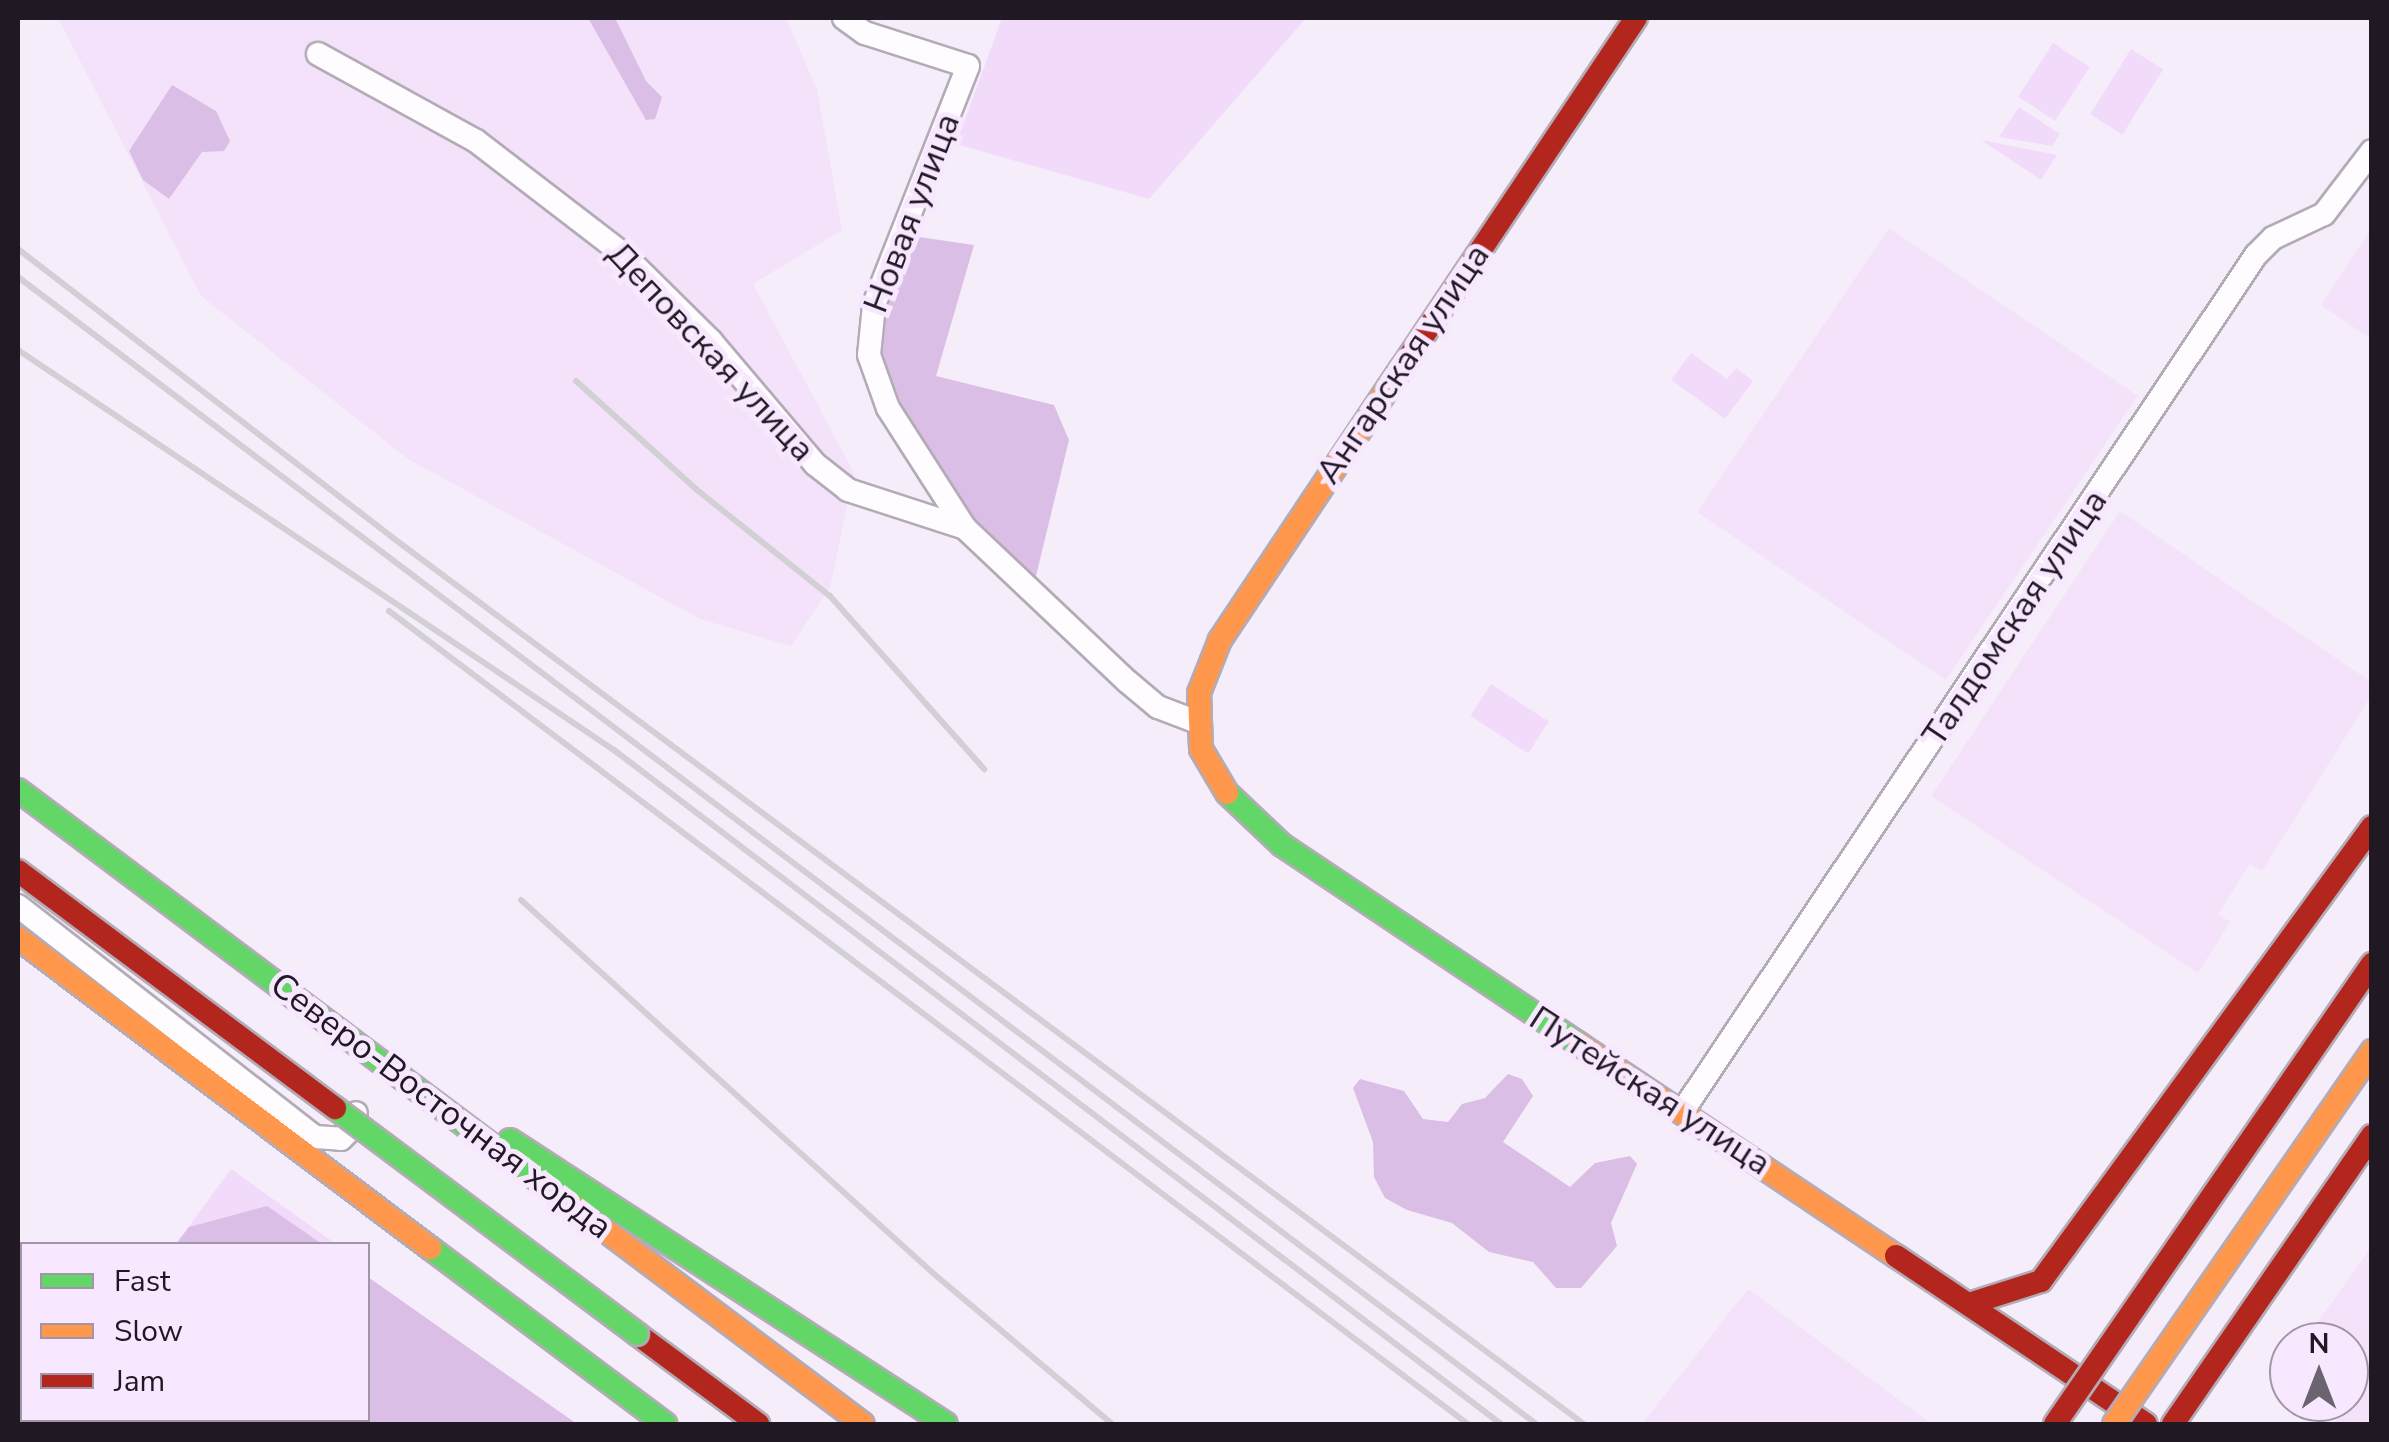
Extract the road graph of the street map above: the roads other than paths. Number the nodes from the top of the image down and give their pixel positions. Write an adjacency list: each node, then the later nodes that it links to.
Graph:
1 (844, 18): 5 (street, Новая улица)
2 (1636, 18): 6 (main road, Ангарская улица)
3 (318, 54): 5 (street, Деповская улица)
4 (2372, 151): 16 (street, Талдомская улица)
5 (965, 528): 6 (street, Новая улица)
6 (1196, 721): 16 (main road, Путейская улица)
7 (18, 790): 15 (main road, Северо-Восточная хорда)
8 (2372, 827): 18 (main road)
9 (18, 854): 11 (street)
10 (18, 870): 20 (main road, Северо-Восточная хорда, bridge)
11 (18, 906)
12 (18, 938): 19 (main road)
13 (2372, 964): 23 (main road, bridge)
14 (2372, 1051): 24 (main road, bridge)
15 (399, 1071): 21 (main road, Северо-Восточная хорда); 22 (main road)
16 (1682, 1112): 18 (main road, Путейская улица)
17 (2372, 1136): 26 (main road)
18 (1972, 1303): 25 (main road, Путейская улица)
19 (665, 1424)
20 (758, 1424)
21 (863, 1424)
22 (946, 1424)
23 (2055, 1424)
24 (2114, 1424)
25 (2146, 1424)
26 (2173, 1424)

